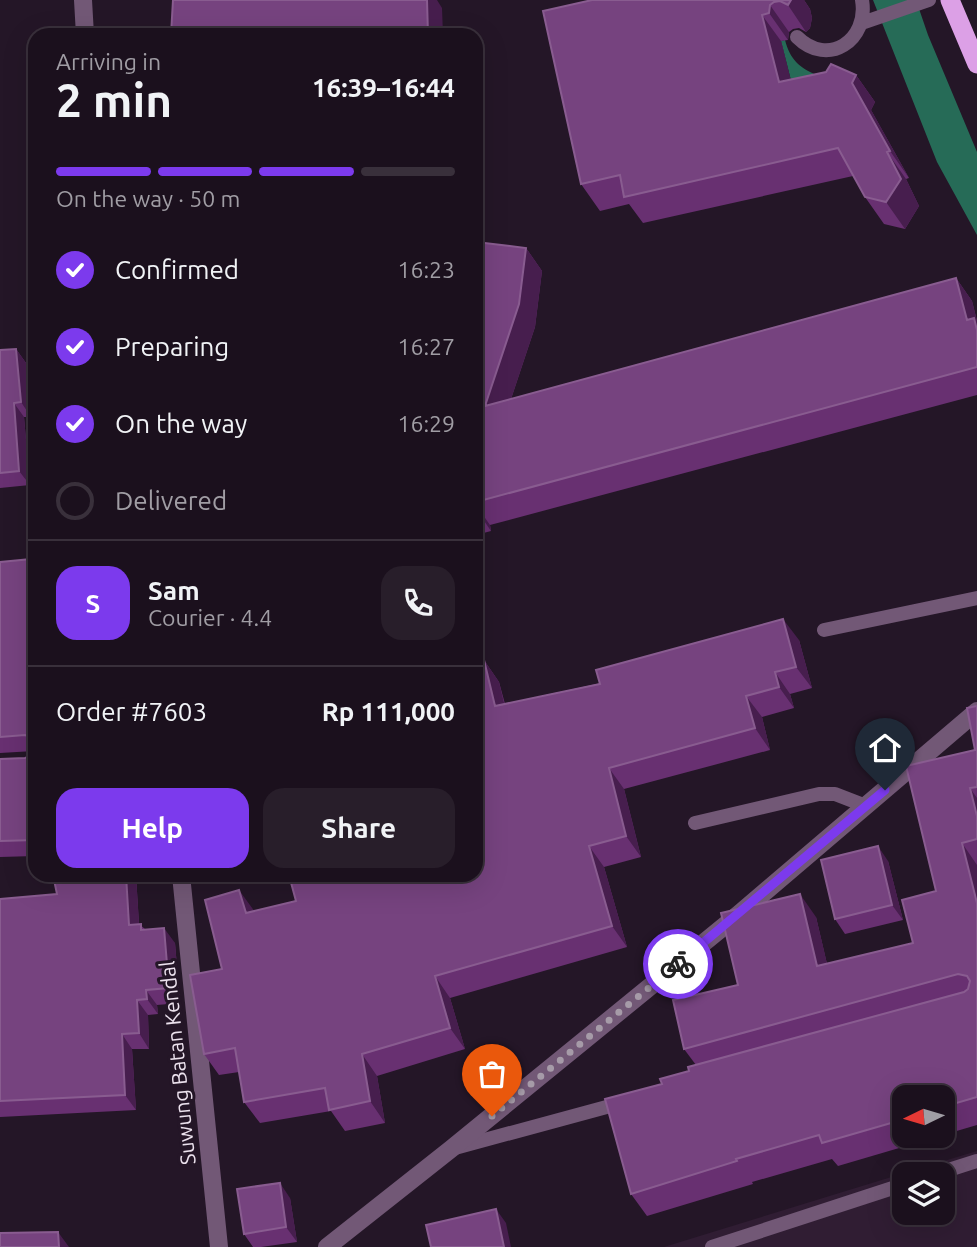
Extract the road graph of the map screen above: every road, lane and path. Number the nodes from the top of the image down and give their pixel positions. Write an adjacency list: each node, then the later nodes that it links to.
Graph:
1 (83, 0): 6 (street)
2 (862, 0): 5 (lane)
3 (950, 0): 8 (highway)
4 (927, 1): 5 (lane)
5 (862, 23): 7 (lane)
6 (85, 28)
7 (797, 37)
8 (977, 64)
9 (977, 598): 10 (lane)
10 (824, 629)
11 (977, 711): 12 (street)
12 (866, 806): 13 (lane); 16 (street)
13 (695, 823)
14 (182, 882): 20 (street, Suwung Batan Kendal)
15 (640, 1098): 16 (lane)
16 (451, 1149): 21 (street)
17 (977, 1161): 18 (lane)
18 (955, 1168)
19 (892, 1188): 22 (lane)
20 (219, 1247)
21 (327, 1247)
22 (712, 1247)

